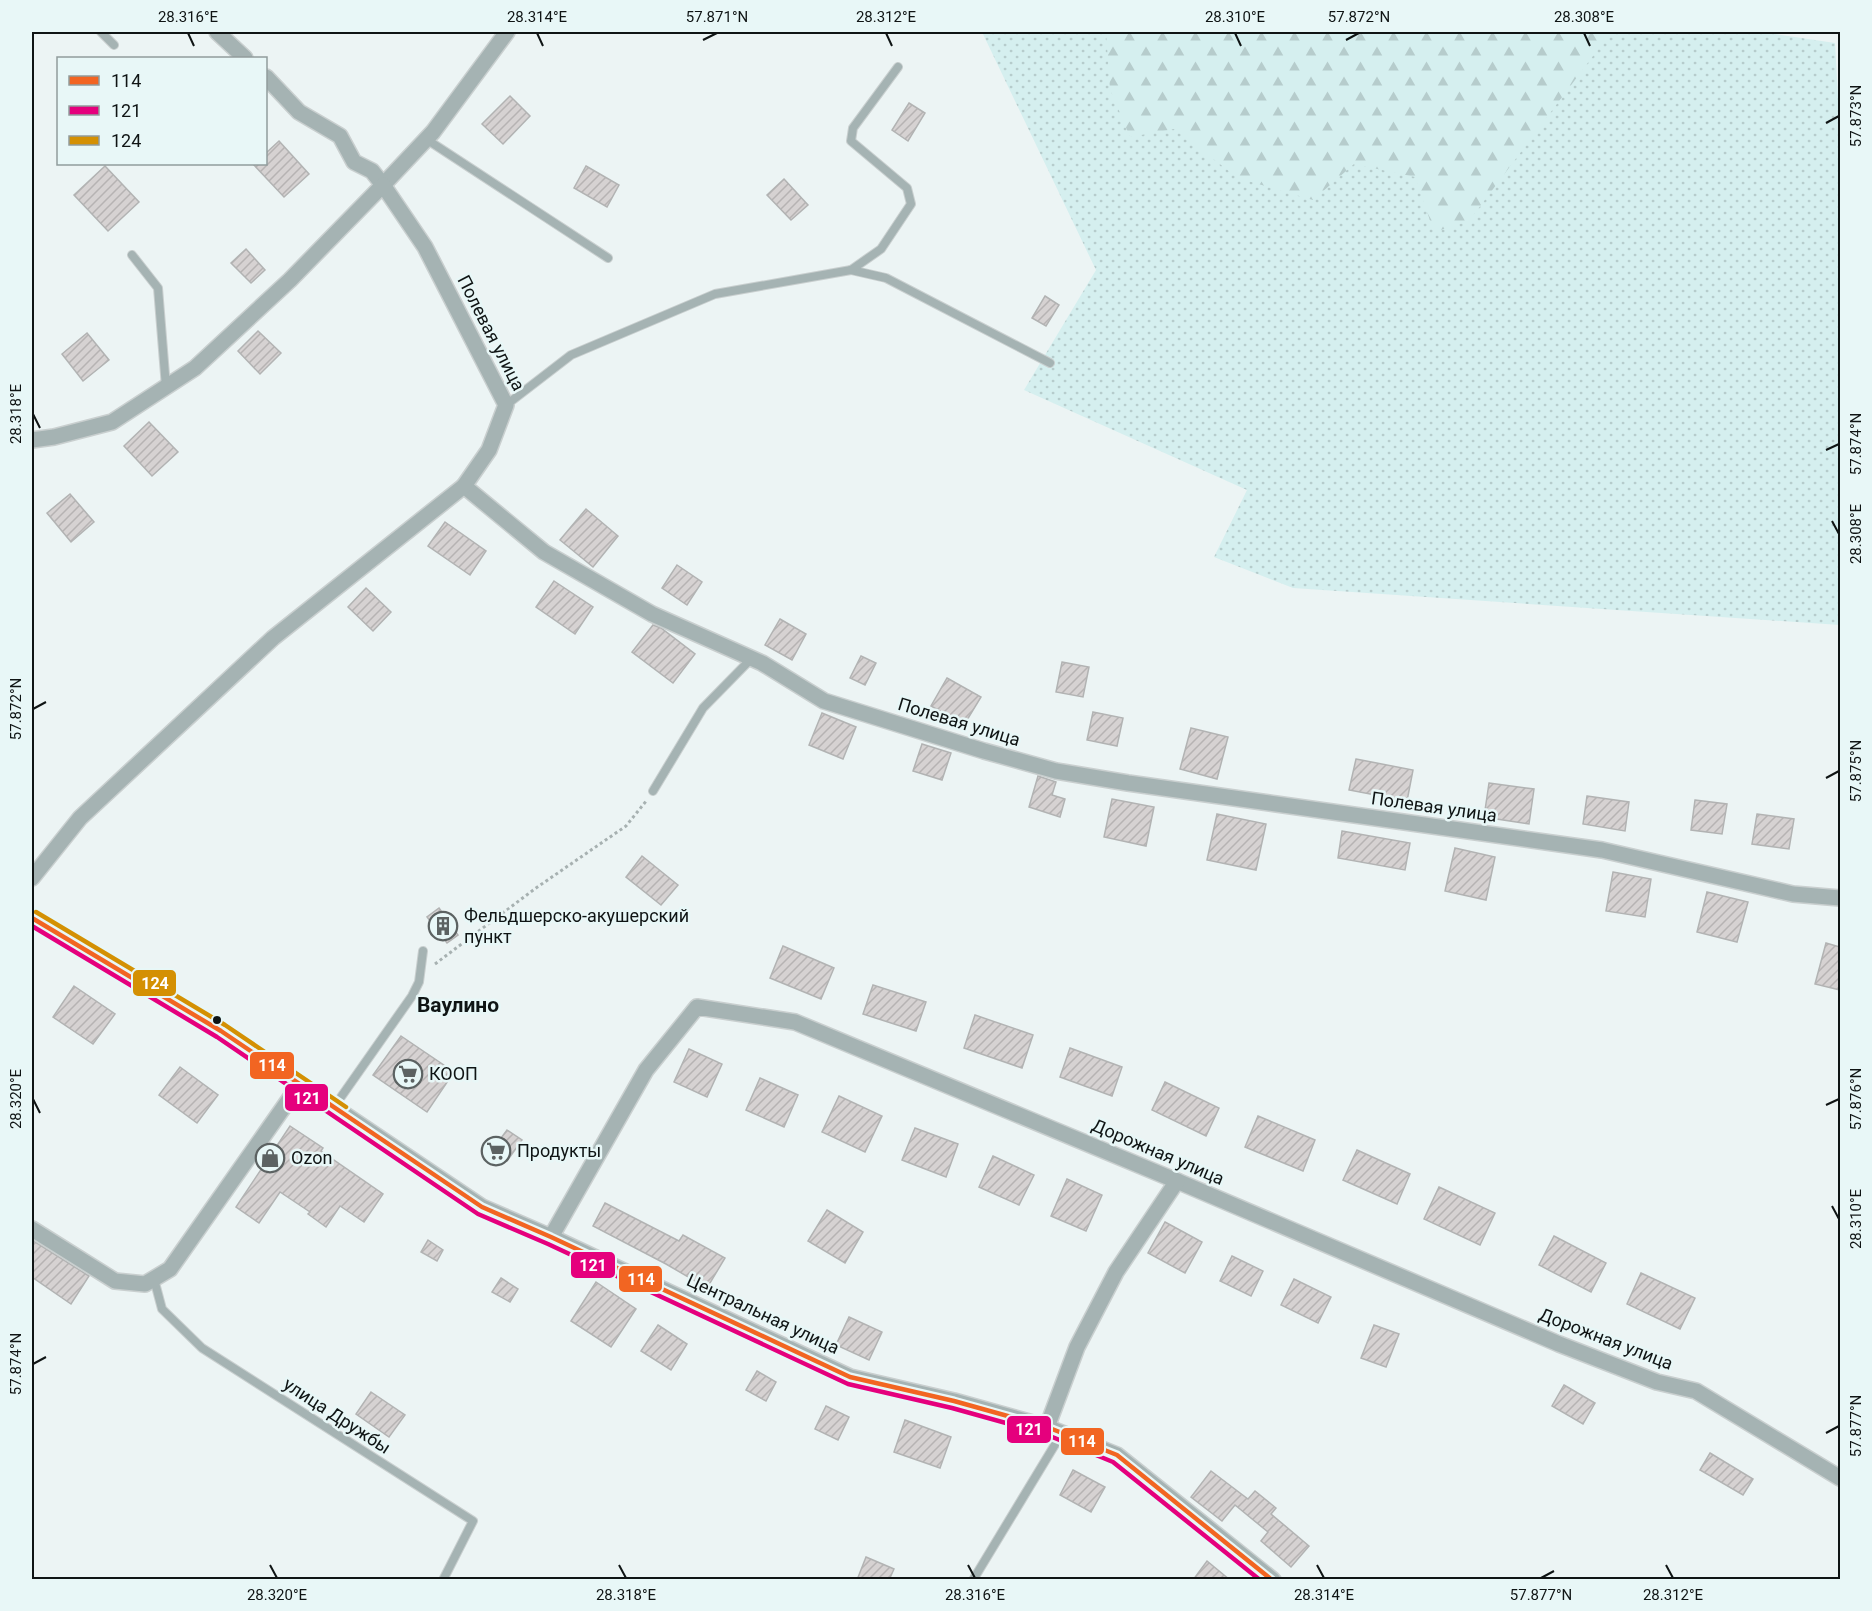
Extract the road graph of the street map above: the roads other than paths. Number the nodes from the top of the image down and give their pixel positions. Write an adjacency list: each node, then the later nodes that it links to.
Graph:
1 (101, 32): 4 (lane)
2 (216, 32): 5 (street)
3 (507, 32): 8 (street)
4 (114, 45)
5 (244, 57)
6 (898, 67): 12 (lane)
7 (267, 78): 9 (street, Полевая улица)
8 (426, 139): 9 (street); 11 (lane)
9 (383, 185): 14 (street); 15 (street, Полевая улица)
10 (132, 255): 14 (lane)
11 (608, 258)
12 (851, 270): 13 (lane); 15 (lane)
13 (1050, 363)
14 (166, 387): 16 (street)
15 (506, 405): 17 (street, Полевая улица)
16 (32, 440)
17 (464, 486): 18 (street, Полевая улица); 20 (street)
18 (752, 658): 19 (lane); 21 (street, Полевая улица)
19 (653, 791)
20 (32, 878)
21 (1840, 898)
22 (32, 918): 24 (street, Центральная улица)
23 (423, 951): 25 (lane)
24 (300, 1084): 25 (street, Центральная улица); 29 (street)
25 (334, 1107): 28 (street, Центральная улица)
26 (1177, 1181): 28 (street, Дорожная улица); 30 (street); 32 (street, Дорожная улица)
27 (32, 1229): 29 (street)
28 (552, 1237): 30 (street, Центральная улица)
29 (154, 1279): 33 (lane, улица Дружбы)
30 (1047, 1427): 31 (street, Центральная улица)
31 (1062, 1433): 34 (lane); 35 (street, Центральная улица)
32 (1840, 1478)
33 (443, 1580)
34 (973, 1580)
35 (1273, 1580)

